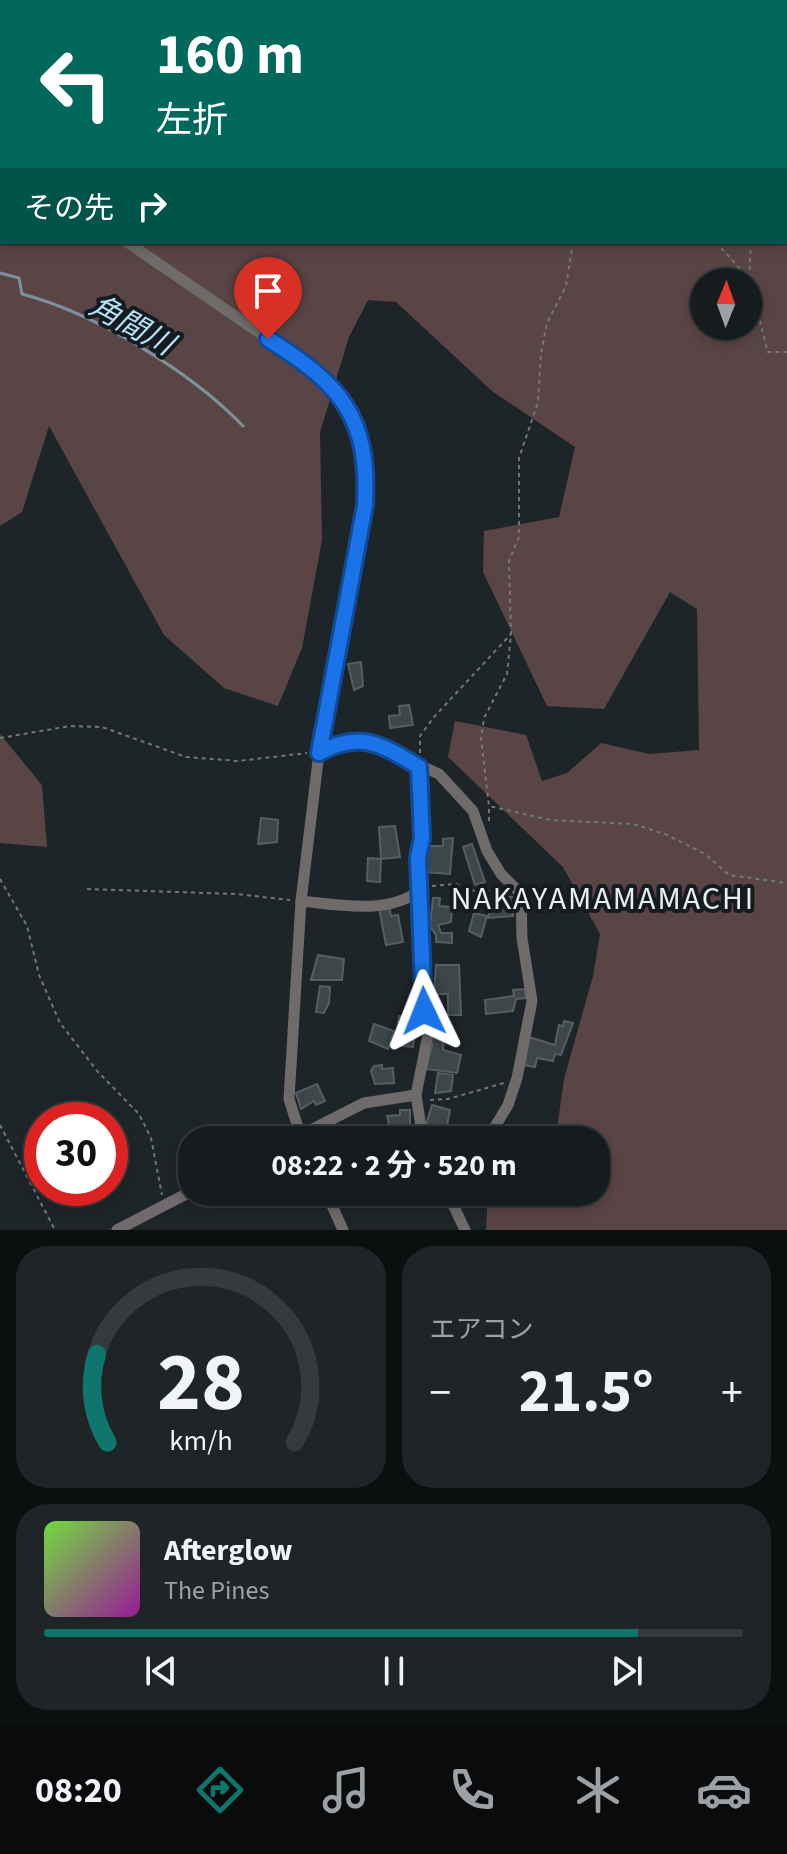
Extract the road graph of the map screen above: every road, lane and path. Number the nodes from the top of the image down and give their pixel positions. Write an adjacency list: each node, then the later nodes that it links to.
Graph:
1 (130, 244): 11 (street)
2 (573, 244): 9 (path)
3 (718, 244): 5 (path)
4 (751, 244): 6 (path)
5 (739, 268)
6 (750, 268)
7 (762, 329): 8 (path)
8 (787, 352)
9 (511, 634): 12 (path); 14 (path)
10 (0, 738): 11 (path)
11 (319, 753): 12 (street); 18 (street)
12 (419, 767): 15 (street); 17 (street)
13 (0, 879): 27 (path)
14 (787, 883)
15 (512, 884): 17 (path); 19 (street)
16 (87, 889): 18 (path)
17 (420, 890): 18 (street); 20 (street)
18 (301, 901): 22 (street)
19 (517, 1078): 20 (path); 25 (street)
20 (416, 1098): 23 (street); 24 (street)
21 (0, 1125): 30 (path)
22 (295, 1126)
23 (322, 1126)
24 (421, 1126)
25 (495, 1126)
26 (178, 1198): 27 (street)
27 (164, 1206): 31 (street)
28 (332, 1206): 32 (street)
29 (455, 1206): 33 (street)
30 (55, 1230)
31 (117, 1230)
32 (343, 1230)
33 (465, 1230)

